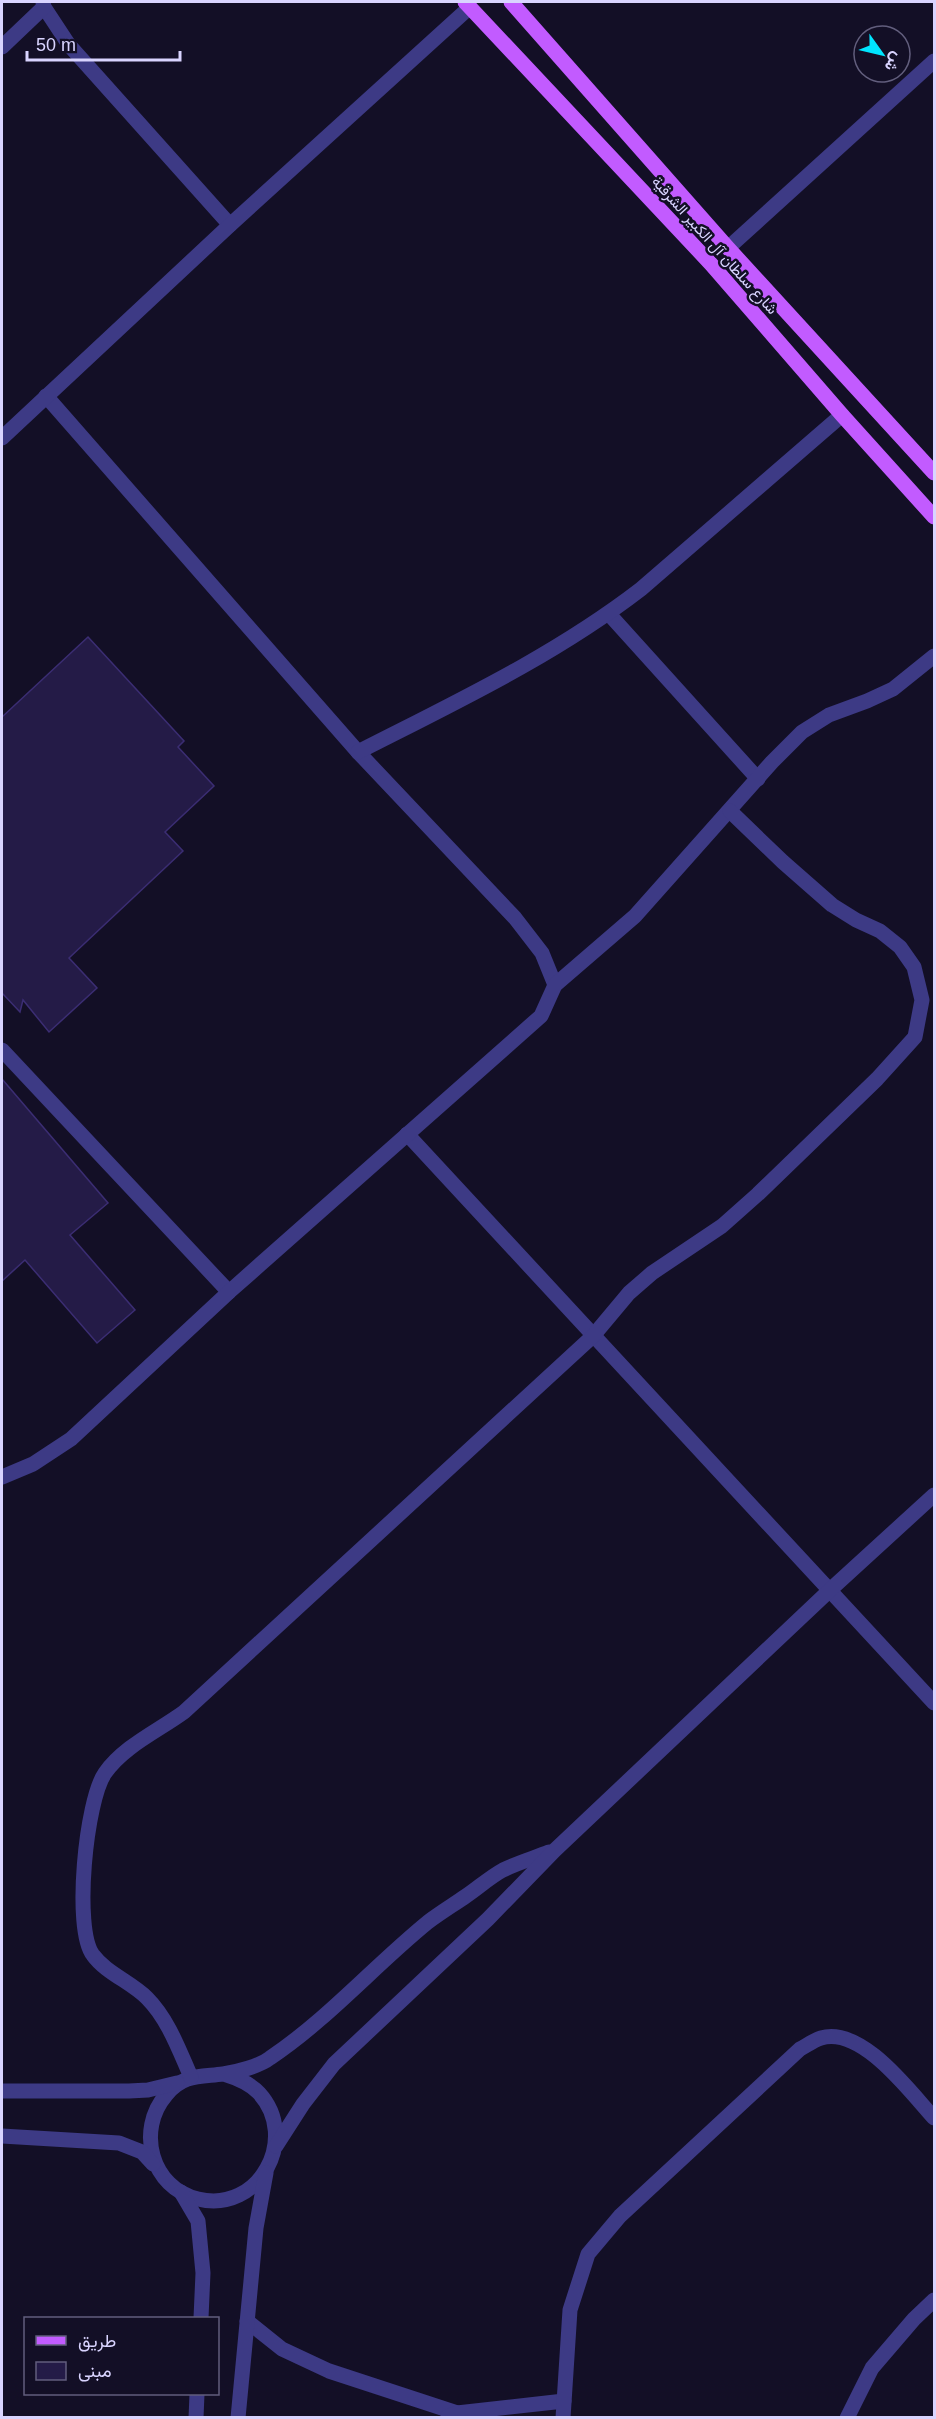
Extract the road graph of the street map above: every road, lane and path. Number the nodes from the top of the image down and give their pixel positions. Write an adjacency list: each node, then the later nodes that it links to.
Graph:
1 (511, 2): 7 (main road, شارع سلطان آل الكبير الشرقية)
2 (44, 4): 4 (street); 6 (street)
3 (468, 4): 6 (street); 9 (main road, شارع سلطان آل الكبير الشرقية)
4 (2, 47)
5 (934, 61): 7 (street)
6 (230, 225): 8 (street)
7 (728, 248): 11 (main road, شارع سلطان آل الكبير الشرقية)
8 (46, 396): 10 (street); 15 (street)
9 (842, 415): 12 (main road, شارع سلطان آل الكبير الشرقية); 13 (street)
10 (2, 438)
11 (934, 473)
12 (934, 517)
13 (609, 614): 15 (street); 16 (street)
14 (934, 656): 16 (street)
15 (357, 752): 18 (street)
16 (758, 779): 17 (street)
17 (730, 811): 18 (street); 22 (street)
18 (555, 985): 20 (street)
19 (2, 1050): 21 (street)
20 (407, 1134): 21 (street); 22 (street)
21 (229, 1292): 23 (street)
22 (593, 1336): 25 (street); 29 (street)
23 (2, 1477)
24 (934, 1495): 25 (street)
25 (830, 1590): 26 (street); 27 (street)
26 (934, 1703)
27 (555, 1850): 28 (street); 33 (street)
28 (224, 2074): 29 (street); 33 (street)
29 (187, 2079): 30 (street); 34 (street)
30 (2, 2091)
31 (934, 2118): 41 (street)
32 (2, 2136): 34 (street)
33 (276, 2146): 35 (street)
34 (158, 2169): 36 (street)
35 (266, 2173): 36 (street); 39 (street)
36 (181, 2192): 38 (street)
37 (934, 2300): 46 (street)
38 (201, 2317)
39 (247, 2321): 42 (street); 44 (street)
40 (197, 2395): 43 (street)
41 (564, 2401): 42 (street); 45 (street)
42 (450, 2415)
43 (196, 2418)
44 (238, 2418)
45 (563, 2418)
46 (847, 2418)

